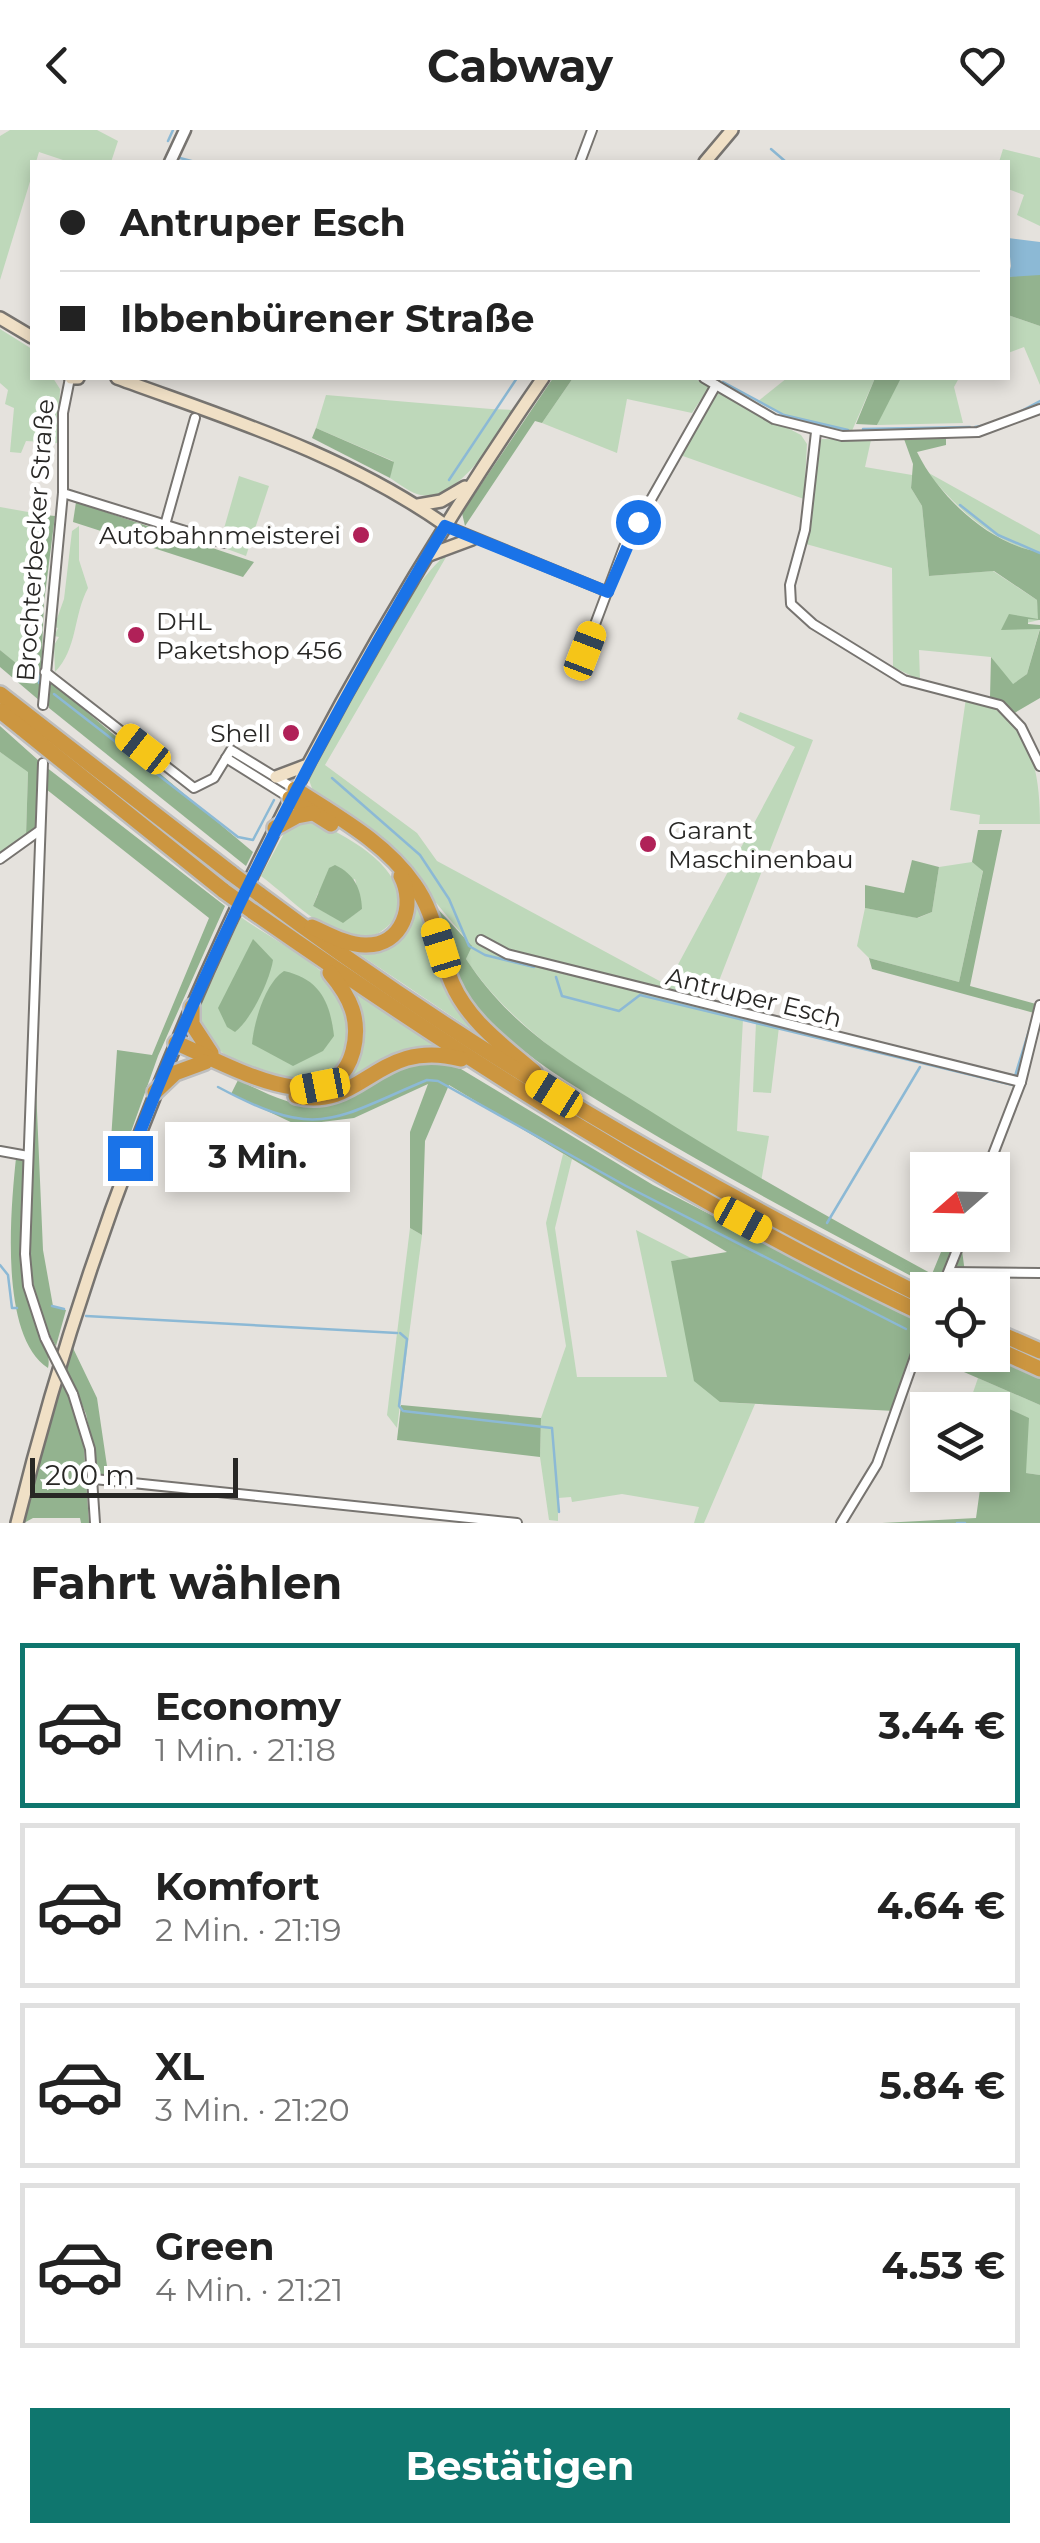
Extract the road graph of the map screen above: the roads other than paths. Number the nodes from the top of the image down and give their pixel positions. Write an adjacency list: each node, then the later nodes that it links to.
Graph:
1 (184, 130): 4 (street)
2 (592, 130): 5 (street)
3 (732, 130): 6 (main road)
4 (171, 160)
5 (581, 160)
6 (707, 160)
7 (0, 318): 8 (main road)
8 (30, 337)
9 (72, 380): 18 (street, Brochterbecker Straße)
10 (123, 380): 19 (main road)
11 (542, 380): 17 (main road)
12 (707, 380): 13 (street)
13 (716, 385): 16 (street); 25 (street)
14 (1040, 409): 16 (street)
15 (195, 418): 20 (street)
16 (816, 432): 34 (street)
17 (473, 482): 19 (main road); 21 (main road)
18 (62, 492): 20 (street); 27 (street, Brochterbecker Straße)
19 (416, 505): 21 (main road)
20 (165, 525): 23 (street)
21 (445, 526): 22 (street); 24 (main road)
22 (472, 539): 24 (main road); 25 (street)
23 (224, 544)
24 (426, 558): 33 (main road)
25 (608, 592): 26 (street)
26 (585, 651)
27 (44, 672): 29 (street, Brochterbecker Straße); 31 (street)
28 (0, 694): 41 (highway, bridge)
29 (43, 706)
30 (0, 712): 42 (highway, bridge)
31 (228, 754): 35 (street); 36 (street)
32 (43, 763): 39 (street)
33 (308, 764): 35 (main road); 36 (main road)
34 (1040, 766)
35 (276, 776): 36 (street)
36 (292, 794): 37 (highway); 38 (main road); 51 (highway)
37 (313, 814): 38 (highway); 41 (highway)
38 (275, 828): 44 (main road)
39 (39, 832): 40 (street); 54 (street)
40 (0, 859)
41 (290, 918): 51 (highway)
42 (294, 940): 47 (highway); 48 (highway)
43 (482, 940): 49 (street, Antruper Esch)
44 (192, 1008): 46 (main road); 47 (highway)
45 (1040, 1009): 49 (street)
46 (174, 1046): 47 (highway); 50 (main road)
47 (211, 1060): 48 (highway); 50 (highway)
48 (479, 1065): 60 (highway)
49 (1021, 1082): 53 (street)
50 (155, 1092): 67 (main road)
51 (554, 1094): 59 (highway)
52 (0, 1152): 54 (street)
53 (994, 1152)
54 (28, 1156): 66 (street, bridge)
55 (957, 1252): 56 (street)
56 (949, 1272)
57 (1010, 1273): 58 (street)
58 (1040, 1273)
59 (910, 1300)
60 (910, 1302)
61 (1010, 1338): 62 (highway)
62 (1040, 1351)
63 (1010, 1355): 65 (highway)
64 (910, 1357): 70 (street)
65 (1040, 1369)
66 (94, 1479): 68 (street); 69 (street)
67 (17, 1523)
68 (95, 1523)
69 (517, 1523)
70 (841, 1523)

